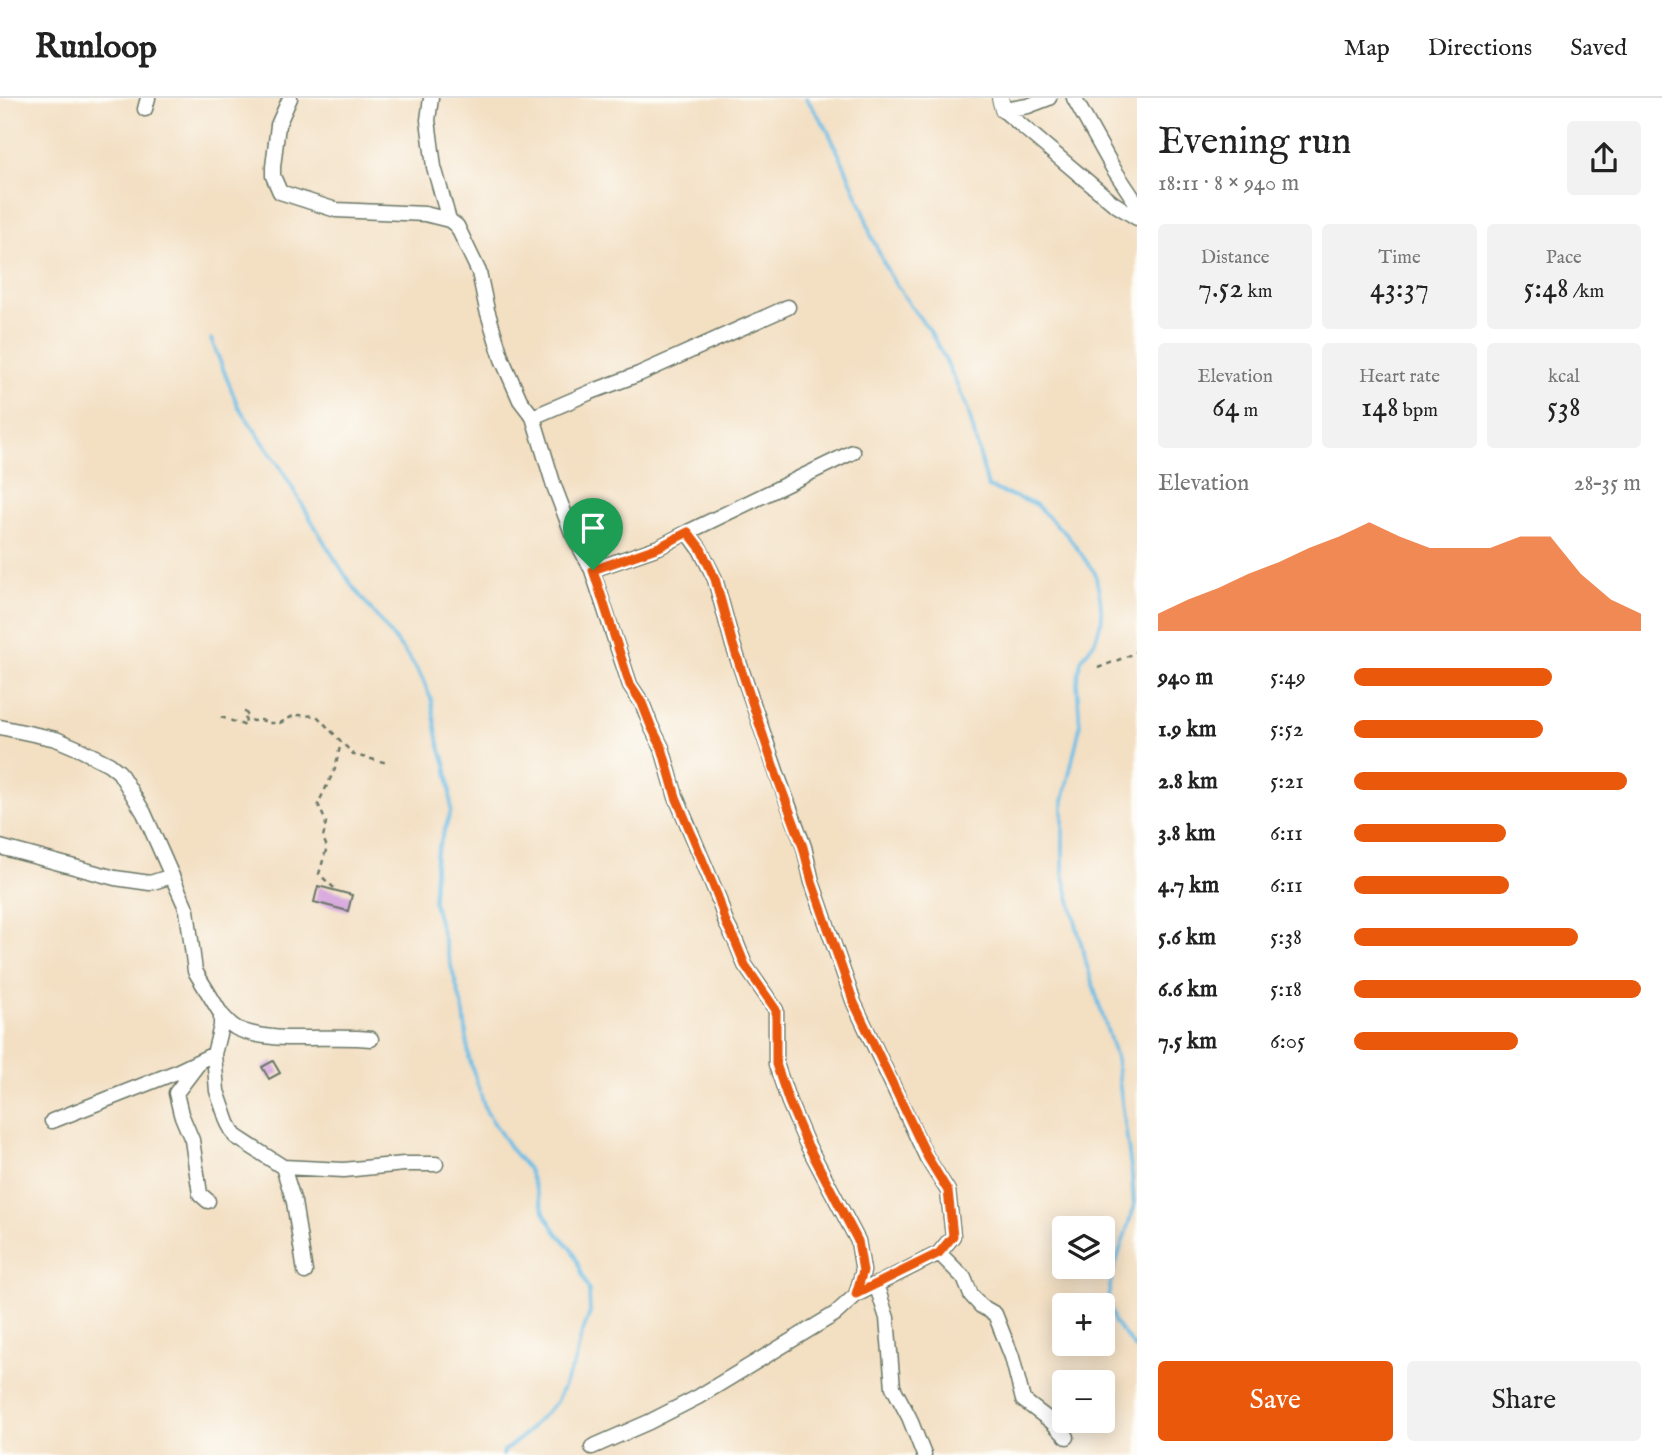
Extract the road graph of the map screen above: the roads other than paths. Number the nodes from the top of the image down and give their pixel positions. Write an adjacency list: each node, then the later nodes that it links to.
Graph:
1 (290, 98): 8 (street)
2 (431, 98): 8 (street)
3 (1049, 98): 5 (street)
4 (1074, 98): 6 (street)
5 (1001, 104): 7 (street)
6 (1137, 204)
7 (1137, 218)
8 (449, 220): 10 (street)
9 (788, 307): 10 (street)
10 (533, 417): 13 (street)
11 (853, 452): 12 (street)
12 (688, 532): 13 (street); 24 (street)
13 (593, 570): 27 (street)
14 (0, 727): 16 (street)
15 (0, 847): 16 (street)
16 (172, 876): 17 (street)
17 (221, 1014): 18 (street); 19 (street)
18 (371, 1039)
19 (207, 1057): 20 (street); 22 (street); 23 (street)
20 (52, 1121)
21 (436, 1164): 22 (street)
22 (283, 1167): 25 (street)
23 (208, 1201)
24 (939, 1253): 26 (street); 28 (street)
25 (304, 1272)
26 (876, 1284): 27 (street); 30 (street)
27 (856, 1294): 29 (street)
28 (1068, 1437)
29 (593, 1447)
30 (924, 1455)

